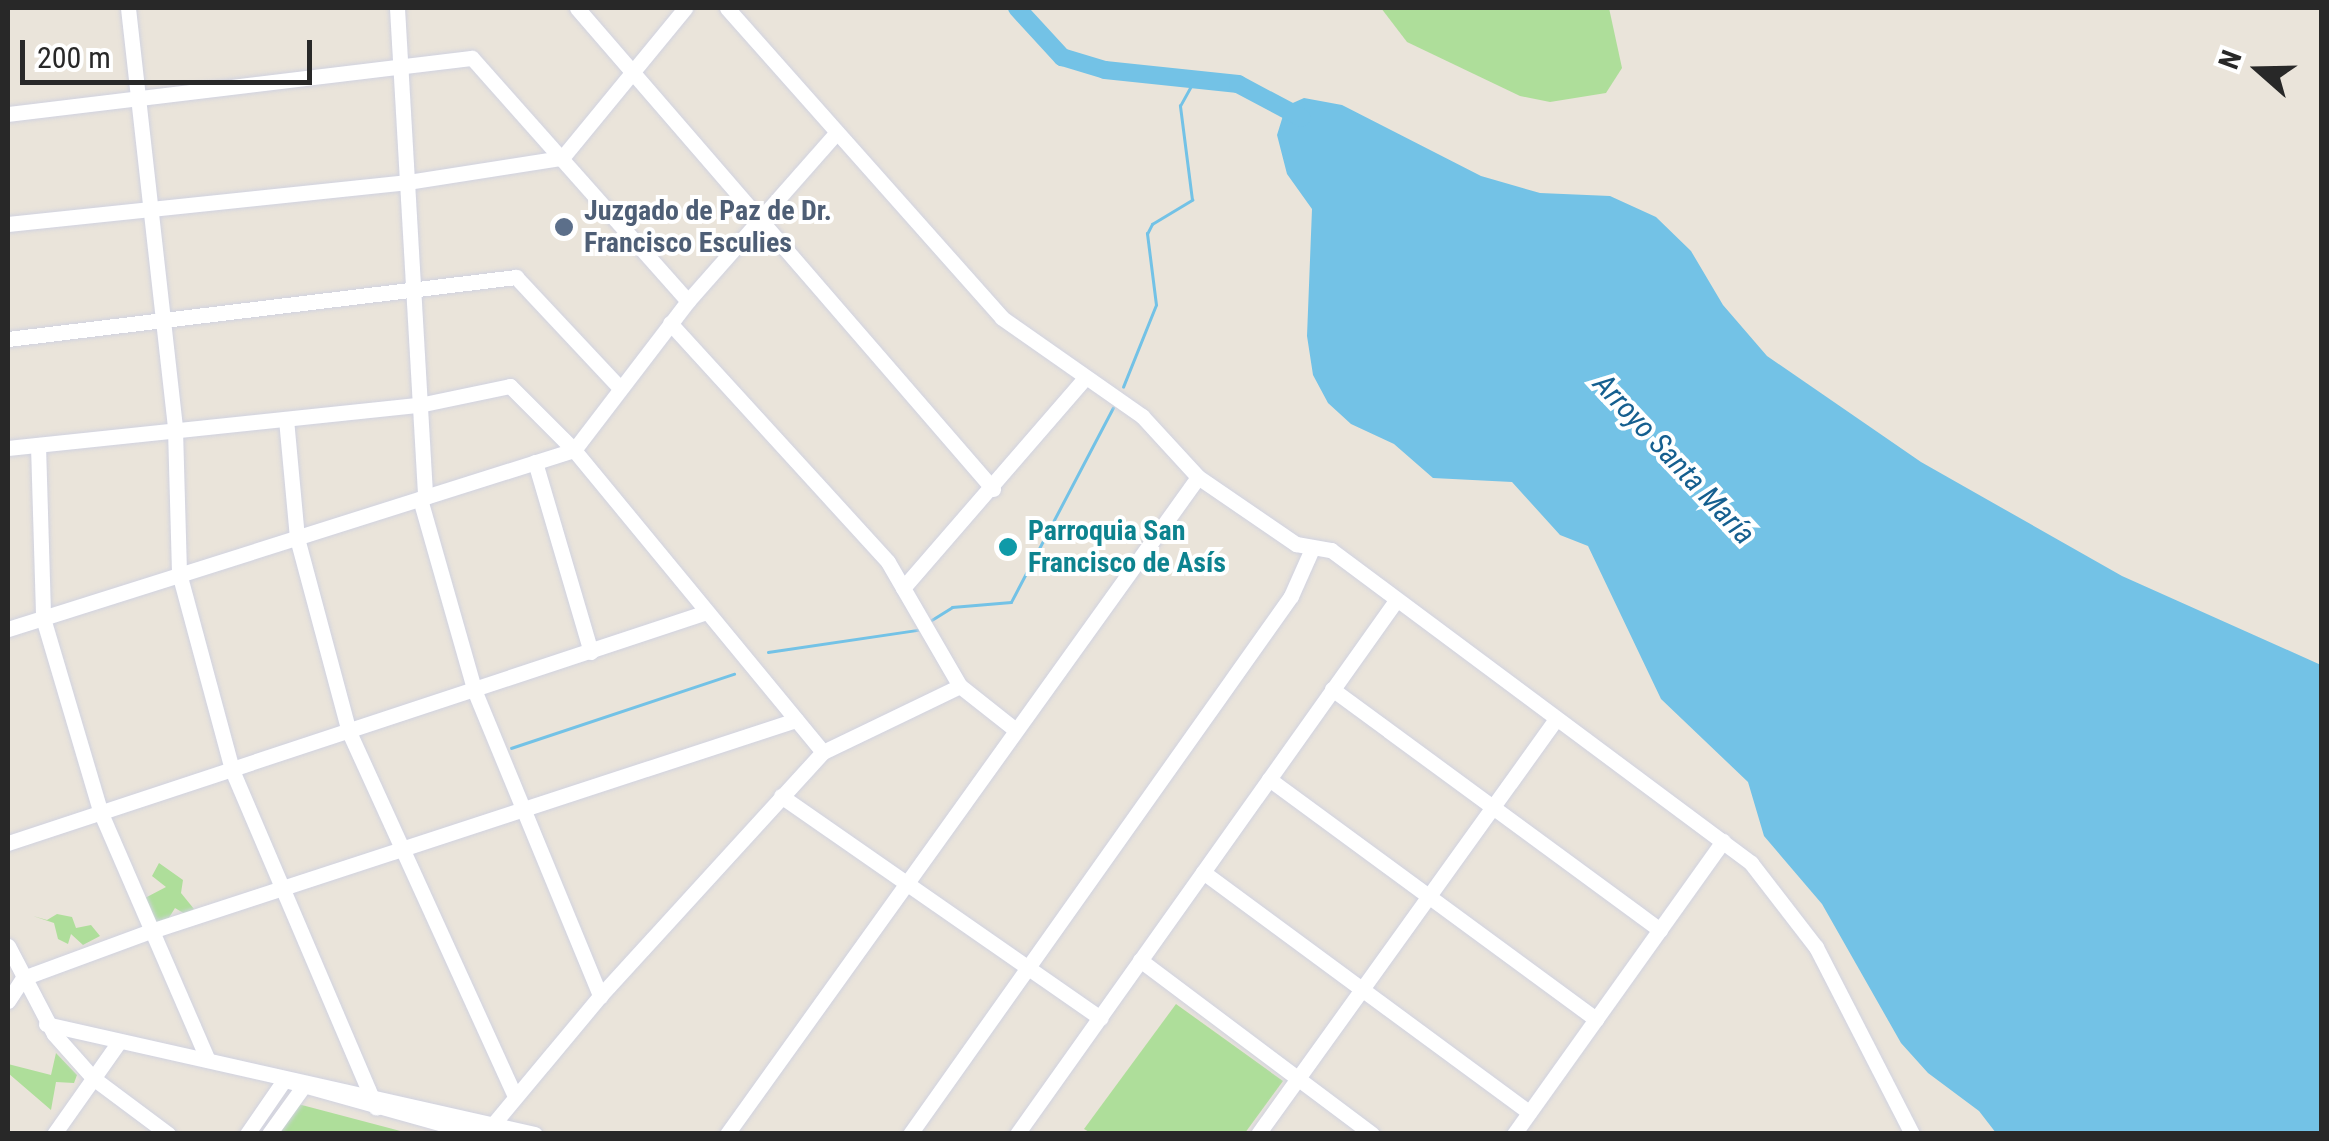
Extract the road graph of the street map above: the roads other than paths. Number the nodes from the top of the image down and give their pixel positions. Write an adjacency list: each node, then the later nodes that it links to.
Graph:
1 (128, 8): 8 (street)
2 (397, 8): 6 (street)
3 (577, 8): 7 (street)
4 (685, 8): 7 (street)
5 (727, 8): 10 (street)
6 (403, 67): 8 (street); 11 (street); 12 (street)
7 (632, 68): 11 (street); 14 (street)
8 (138, 101): 9 (street); 13 (street)
9 (8, 114)
10 (836, 133): 14 (street); 21 (street)
11 (562, 158): 12 (street); 17 (street)
12 (408, 182): 13 (street); 16 (street)
13 (150, 210): 15 (street); 18 (street)
14 (765, 218): 17 (street); 31 (street)
15 (8, 224)
16 (416, 289): 18 (street); 22 (street); 23 (street)
17 (688, 301): 19 (street)
18 (164, 320): 20 (street); 25 (street)
19 (670, 323): 22 (street); 36 (street)
20 (8, 339)
21 (1086, 376): 30 (street); 31 (street)
22 (620, 388): 28 (street)
23 (419, 406): 24 (street); 28 (street); 32 (street)
24 (286, 419): 25 (street); 33 (street)
25 (174, 429): 26 (street); 35 (street)
26 (38, 445): 27 (street); 39 (street)
27 (8, 448)
28 (574, 450): 29 (street); 38 (street)
29 (535, 462): 32 (street); 41 (street)
30 (1198, 478): 34 (street); 47 (street)
31 (993, 489): 36 (street)
32 (423, 498): 33 (street); 44 (street)
33 (297, 538): 35 (street); 48 (street)
34 (1311, 550): 37 (street); 67 (street)
35 (179, 573): 39 (street); 50 (street)
36 (903, 588): 42 (street)
37 (1395, 602): 43 (street); 45 (street)
38 (704, 613): 41 (street); 46 (street)
39 (43, 618): 40 (street); 55 (street)
40 (8, 630)
41 (591, 652): 44 (street)
42 (960, 686): 47 (street); 49 (street)
43 (1332, 689): 51 (street); 54 (street)
44 (475, 692): 48 (street); 53 (street)
45 (1556, 718): 54 (street); 56 (street)
46 (796, 720): 49 (street); 53 (street)
47 (1013, 728): 60 (street)
48 (349, 732): 50 (street); 58 (street)
49 (823, 752): 52 (street)
50 (232, 770): 55 (street); 61 (street)
51 (1269, 778): 59 (street); 62 (street)
52 (781, 796): 60 (street); 70 (street)
53 (524, 806): 58 (street); 70 (street)
54 (1491, 806): 62 (street); 63 (street)
55 (100, 812): 57 (street); 64 (street)
56 (1723, 841): 63 (street); 96 (street)
57 (8, 843)
58 (406, 846): 61 (street); 81 (street)
59 (1203, 872): 66 (street); 69 (street)
60 (901, 884): 67 (street); 90 (street)
61 (283, 888): 64 (street); 82 (street)
62 (1426, 896): 69 (street); 73 (street)
63 (1660, 930): 73 (street)
64 (148, 932): 68 (street); 76 (street)
65 (8, 946): 68 (street)
66 (1140, 960): 72 (street); 77 (street)
67 (1028, 966): 72 (street); 91 (street)
68 (22, 978): 71 (street); 74 (street)
69 (1361, 986): 77 (street); 83 (street)
70 (600, 996): 81 (street)
71 (8, 1001)
72 (1100, 1018): 92 (street)
73 (1596, 1019): 83 (street)
74 (46, 1024): 75 (street); 78 (street)
75 (119, 1042): 76 (street); 78 (street)
76 (208, 1060): 79 (street)
77 (1296, 1074): 93 (street); 94 (street)
78 (93, 1078): 85 (street); 86 (street)
79 (286, 1079): 80 (street); 87 (street)
80 (305, 1084): 82 (street); 88 (street)
81 (515, 1096): 84 (street)
82 (374, 1101): 84 (street)
83 (1530, 1112): 95 (street)
84 (486, 1130): 89 (street)
85 (54, 1134)
86 (168, 1134)
87 (248, 1134)
88 (268, 1134)
89 (534, 1134)
90 (726, 1134)
91 (910, 1134)
92 (1017, 1134)
93 (1258, 1134)
94 (1372, 1134)
95 (1514, 1134)
96 (1912, 1134)

